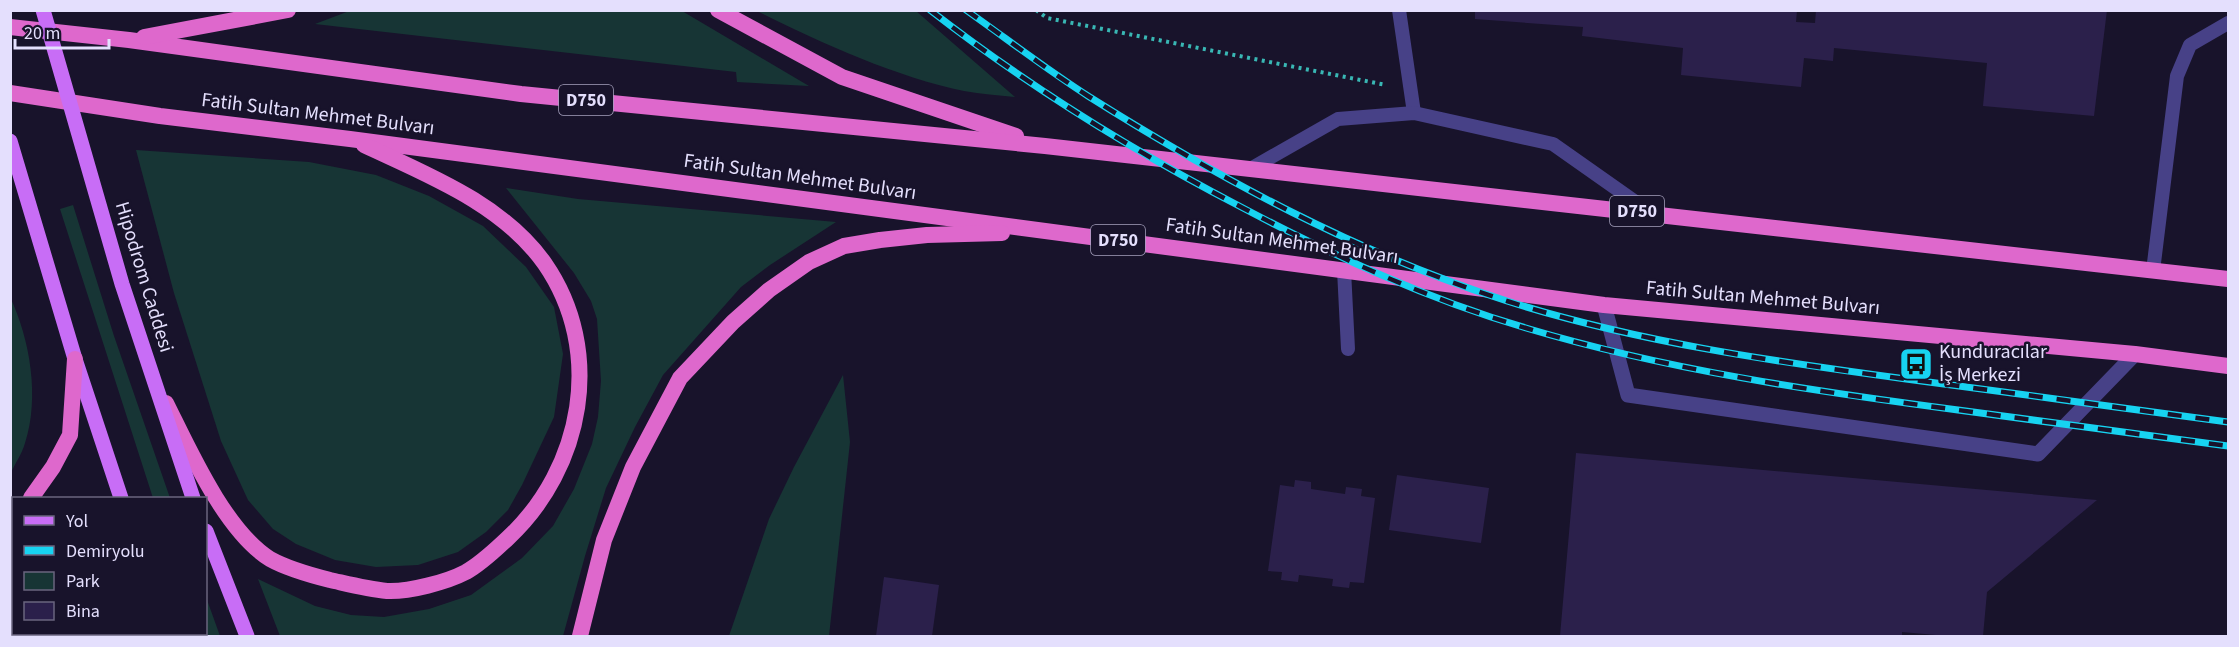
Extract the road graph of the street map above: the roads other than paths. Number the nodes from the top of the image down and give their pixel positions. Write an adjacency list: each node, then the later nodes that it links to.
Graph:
1 (43, 10): 24 (main road, Hipodrom Caddesi, bridge)
2 (288, 10): 7 (highway)
3 (718, 10): 12 (highway)
4 (1399, 10): 9 (lane)
5 (2229, 23): 17 (lane)
6 (10, 27): 7 (highway, D750)
7 (129, 40): 12 (highway, D750)
8 (10, 93): 10 (highway, Fatih Sultan Mehmet Bulvarı / D750)
9 (1414, 113): 13 (lane); 14 (lane)
10 (350, 139): 15 (highway, Fatih Sultan Mehmet Bulvarı / D750); 24 (highway)
11 (10, 141): 22 (main road)
12 (1045, 146): 13 (highway, D750)
13 (1252, 168): 14 (highway, D750)
14 (1651, 213): 17 (highway, D750)
15 (1049, 231): 16 (highway, Fatih Sultan Mehmet Bulvarı / D750); 30 (highway)
16 (1344, 270): 19 (highway, Fatih Sultan Mehmet Bulvarı / D750); 20 (lane)
17 (2152, 271): 18 (highway, D750)
18 (2229, 279)
19 (1604, 305): 21 (highway, Fatih Sultan Mehmet Bulvarı / D750); 21 (street)
20 (1348, 349)
21 (2135, 354): 23 (highway, Fatih Sultan Mehmet Bulvarı / D750)
22 (75, 359): 25 (highway); 26 (main road)
23 (2229, 366)
24 (153, 377): 27 (main road, Hipodrom Caddesi, bridge)
25 (32, 497)
26 (121, 497)
27 (193, 497)
28 (207, 534): 29 (main road)
29 (247, 636)
30 (580, 636)

